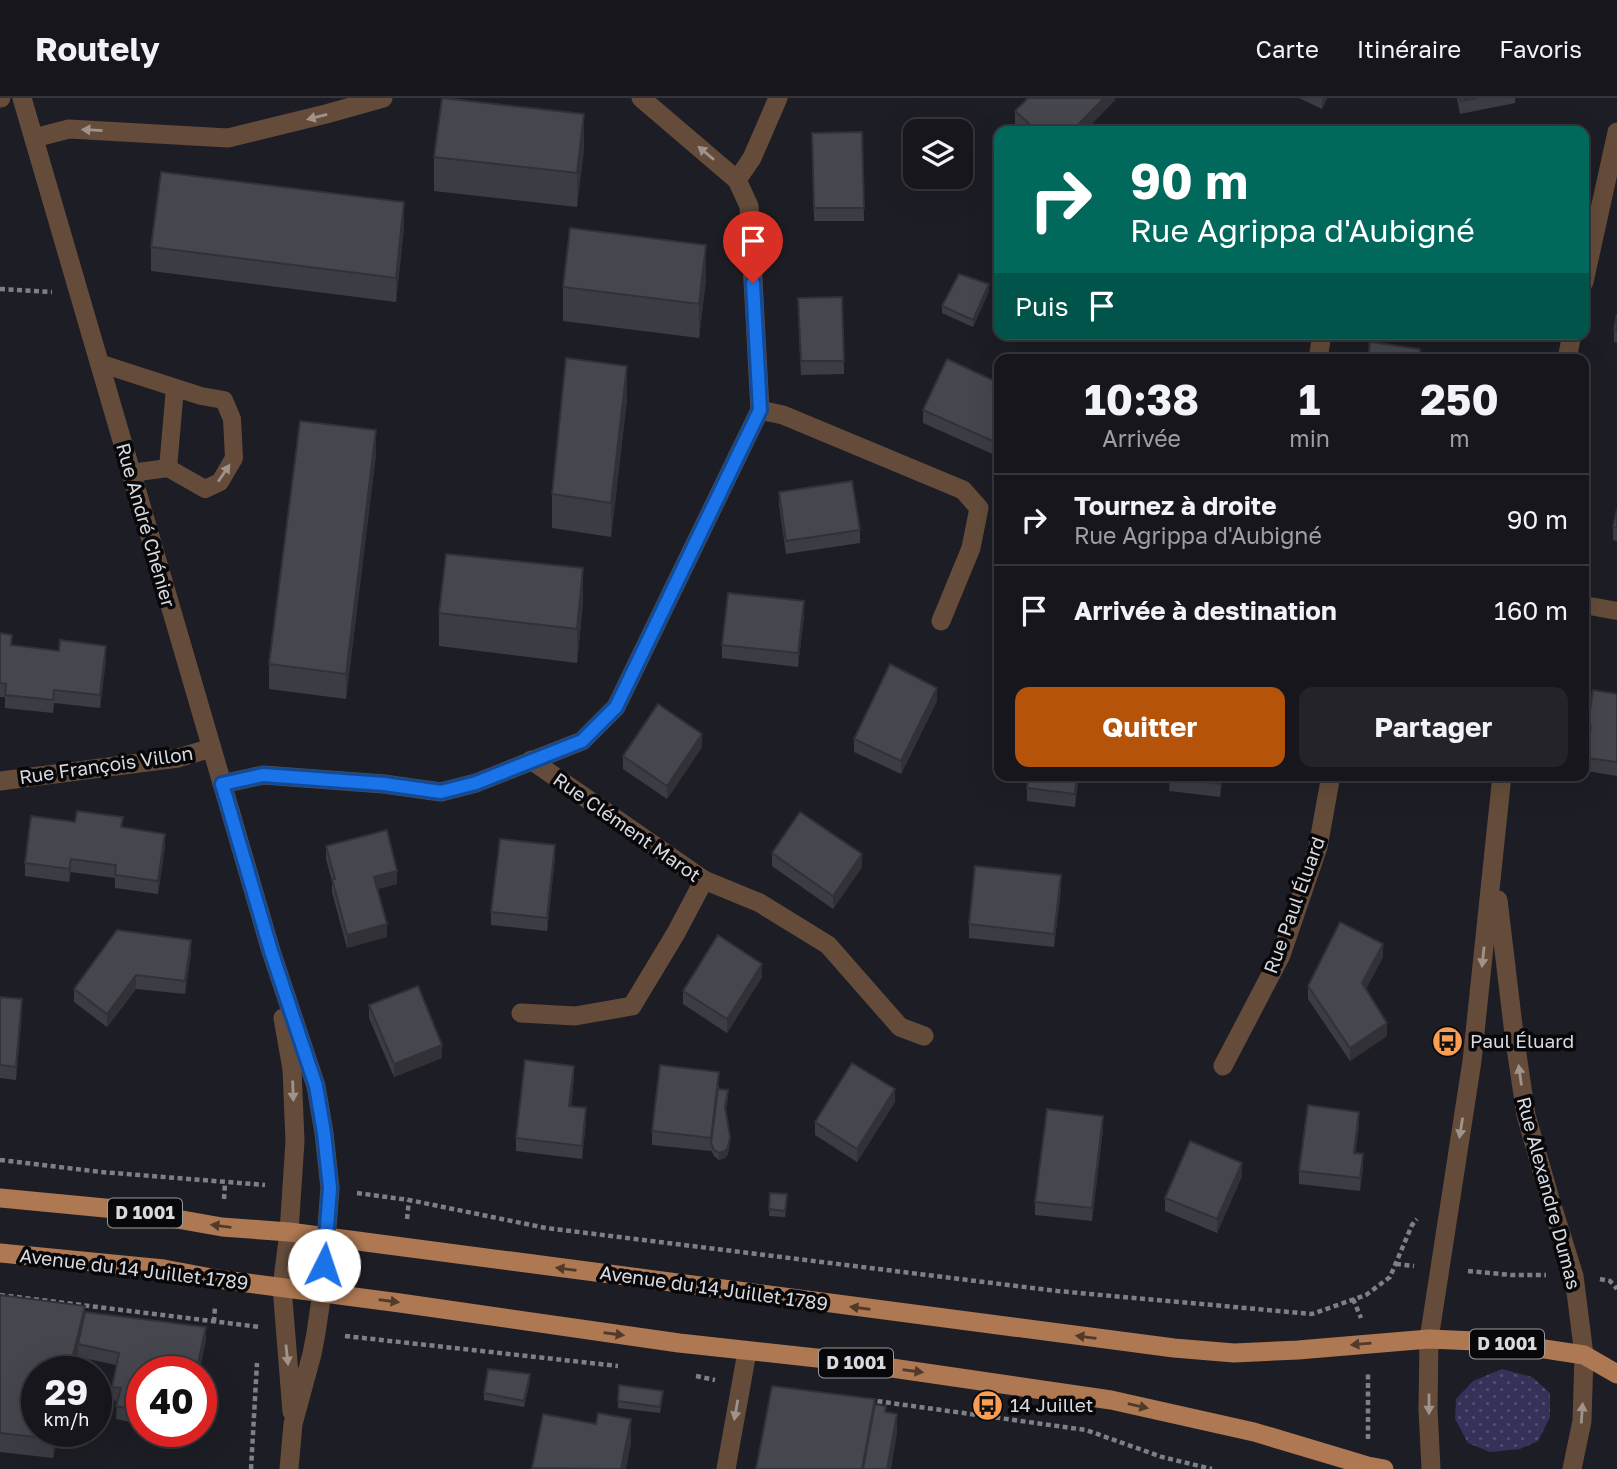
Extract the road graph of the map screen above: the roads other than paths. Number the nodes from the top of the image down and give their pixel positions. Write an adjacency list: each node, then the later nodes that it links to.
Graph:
1 (22, 98): 6 (street, Rue André Chénier)
2 (383, 98): 6 (street, one-way to 6)
3 (641, 98): 7 (street, one-way to 3)
4 (778, 98): 7 (street)
5 (1617, 132): 8 (street)
6 (34, 138): 9 (street, Rue André Chénier)
7 (737, 180): 11 (street)
8 (1589, 259)
9 (99, 363): 10 (lane); 13 (street, Rue André Chénier)
10 (176, 388): 12 (lane); 12 (lane, one-way to 10)
11 (760, 410): 16 (street); 18 (street)
12 (168, 468): 13 (lane)
13 (131, 473): 17 (street, Rue André Chénier)
14 (1589, 606): 15 (lane)
15 (1617, 611)
16 (941, 621)
17 (211, 748): 19 (street, Rue François Villon); 22 (street, Rue André Chénier)
18 (531, 760): 22 (street); 24 (street, Rue Clément Marot)
19 (0, 781)
20 (1330, 781): 28 (street, Rue Paul Éluard)
21 (1501, 781): 23 (street, Rue Alexandre Dumas)
22 (222, 784): 25 (street, Rue André Chénier)
23 (1493, 865): 35 (street, Rue Alexandre Dumas, one-way to 35); 37 (street, Rue Alexandre Dumas, one-way to 23)
24 (704, 880): 26 (street); 27 (street, Rue Clément Marot)
25 (271, 951): 30 (street, Rue André Chénier, one-way to 30); 31 (street, Rue André Chénier)
26 (521, 1013)
27 (924, 1036)
28 (1223, 1066)
29 (0, 1198): 30 (main road, Avenue du 14 Juillet 1789 / D 1001, one-way to 29)
30 (289, 1232): 31 (main road, Avenue du 14 Juillet 1789 / D 1001); 33 (street, Rue André Chénier)
31 (326, 1237): 34 (street, Rue André Chénier); 35 (main road, Avenue du 14 Juillet 1789 / D 1001, one-way to 31)
32 (0, 1253): 33 (main road, Avenue du 14 Juillet 1789 / D 1001)
33 (282, 1286): 34 (main road, Avenue du 14 Juillet 1789 / D 1001); 39 (street, Rue André Chénier, one-way to 39)
34 (321, 1292): 36 (main road, Avenue du 14 Juillet 1789 / D 1001, one-way to 36); 39 (street, Rue André Chénier)
35 (1429, 1339): 37 (main road, D 1001); 43 (street, Rue Alexandre Dumas, one-way to 43)
36 (747, 1352): 40 (main road, Avenue du 14 Juillet 1789 / D 1001, one-way to 40); 42 (street, one-way to 42)
37 (1584, 1355): 38 (main road, D 1001); 44 (street, Rue Alexandre Dumas, one-way to 37)
38 (1617, 1374)
39 (293, 1424): 41 (street)
40 (1376, 1468)
41 (289, 1469)
42 (726, 1469)
43 (1431, 1469)
44 (1572, 1469)

